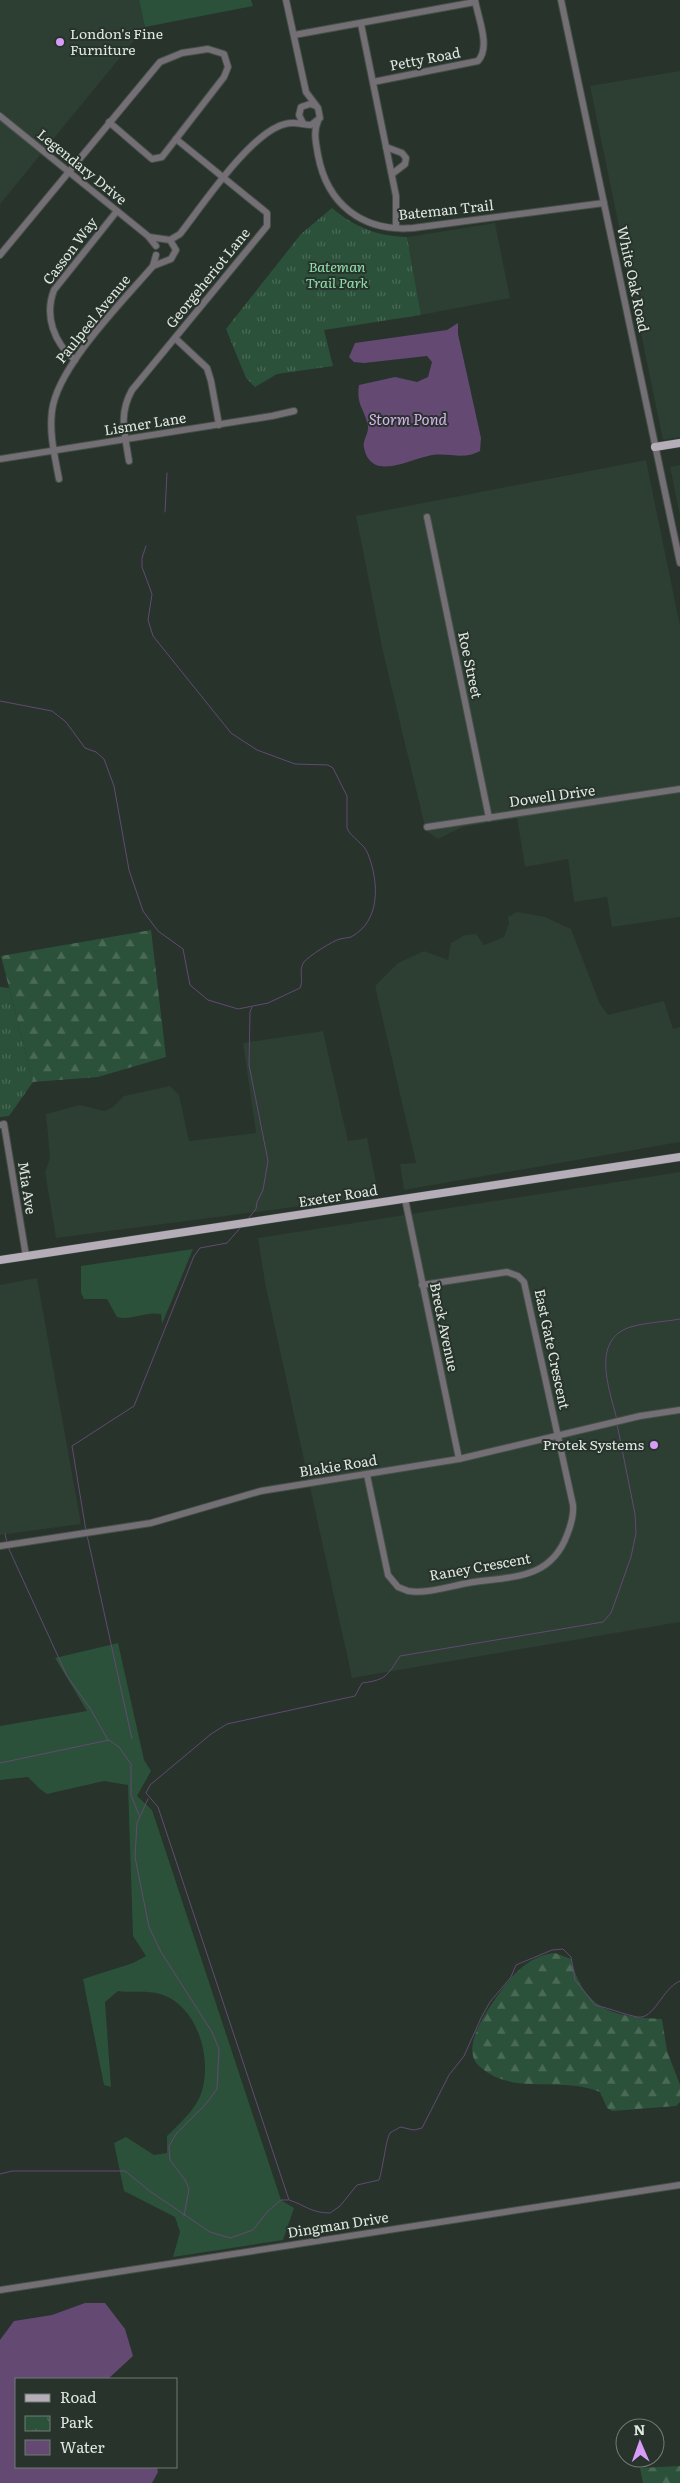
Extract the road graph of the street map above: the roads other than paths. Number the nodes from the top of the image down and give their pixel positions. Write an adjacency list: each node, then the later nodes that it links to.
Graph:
1 (286, 0): 5 (street)
2 (561, 0): 21 (street, White Oak Road)
3 (475, 1): 4 (street); 6 (street, Petty Road)
4 (360, 24): 5 (street); 6 (street)
5 (294, 35): 7 (street)
6 (372, 82): 17 (street)
7 (306, 92): 8 (street); 9 (street)
8 (316, 106): 9 (street); 11 (street)
9 (300, 110): 13 (street); 14 (street)
10 (0, 116): 18 (street, Legendary Drive)
11 (318, 121): 13 (street); 15 (street, Bateman Trail)
12 (109, 122): 16 (street); 16 (street); 18 (street)
13 (304, 123): 14 (street); 15 (street, Bateman Trail)
14 (284, 124): 20 (street)
15 (314, 136): 23 (street, Bateman Trail)
16 (176, 139): 20 (street, Georgeheriot Lane)
17 (386, 147): 19 (street); 19 (street)
18 (69, 171): 22 (street, Legendary Drive); 30 (street)
19 (392, 174): 23 (street)
20 (224, 177): 24 (street); 34 (street, Georgeheriot Lane)
21 (604, 203): 23 (street, Bateman Trail); 40 (street, White Oak Road)
22 (116, 211): 25 (street, Legendary Drive); 35 (street, Casson Way)
23 (396, 228)
24 (180, 234): 27 (street); 29 (street)
25 (148, 236): 26 (street, Legendary Drive); 28 (street, Legendary Drive)
26 (162, 240): 27 (street); 28 (street)
27 (170, 240): 29 (street)
28 (156, 246): 31 (street)
29 (175, 246): 32 (street)
30 (0, 255)
31 (156, 255): 32 (street); 33 (street, Paulpeel Avenue)
32 (164, 260): 33 (street, Paulpeel Avenue)
33 (153, 266): 35 (street, Paulpeel Avenue)
34 (175, 338): 37 (street); 38 (street, Georgeheriot Lane)
35 (75, 360): 41 (street, Paulpeel Avenue)
36 (294, 411): 37 (street, Lismer Lane)
37 (219, 425): 38 (street, Lismer Lane)
38 (126, 439): 41 (street, Lismer Lane); 43 (street, Georgeheriot Lane)
39 (680, 443): 40 (main road)
40 (655, 447): 46 (street, White Oak Road)
41 (54, 451): 42 (street, Lismer Lane); 44 (street, Paulpeel Avenue)
42 (0, 459)
43 (129, 461)
44 (59, 479)
45 (427, 517): 48 (street, Roe Street)
46 (680, 563)
47 (680, 789): 48 (street, Dowell Drive)
48 (489, 818): 49 (street, Dowell Drive)
49 (427, 827)
50 (2, 1125): 53 (street, Mia Ave)
51 (680, 1157): 52 (main road, Exeter Road)
52 (405, 1199): 53 (main road, Exeter Road); 55 (street, Breck Avenue)
53 (26, 1256): 54 (main road, Exeter Road)
54 (0, 1260)
55 (422, 1285): 57 (street, East Gate Crescent); 58 (street, Breck Avenue)
56 (680, 1410): 57 (street, Blakie Road)
57 (558, 1436): 58 (street, Blakie Road); 59 (street, Raney Crescent)
58 (459, 1459): 59 (street, Blakie Road)
59 (367, 1475): 60 (street, Blakie Road)
60 (0, 1546)
61 (680, 2185): 62 (street, Dingman Drive)
62 (0, 2290)

